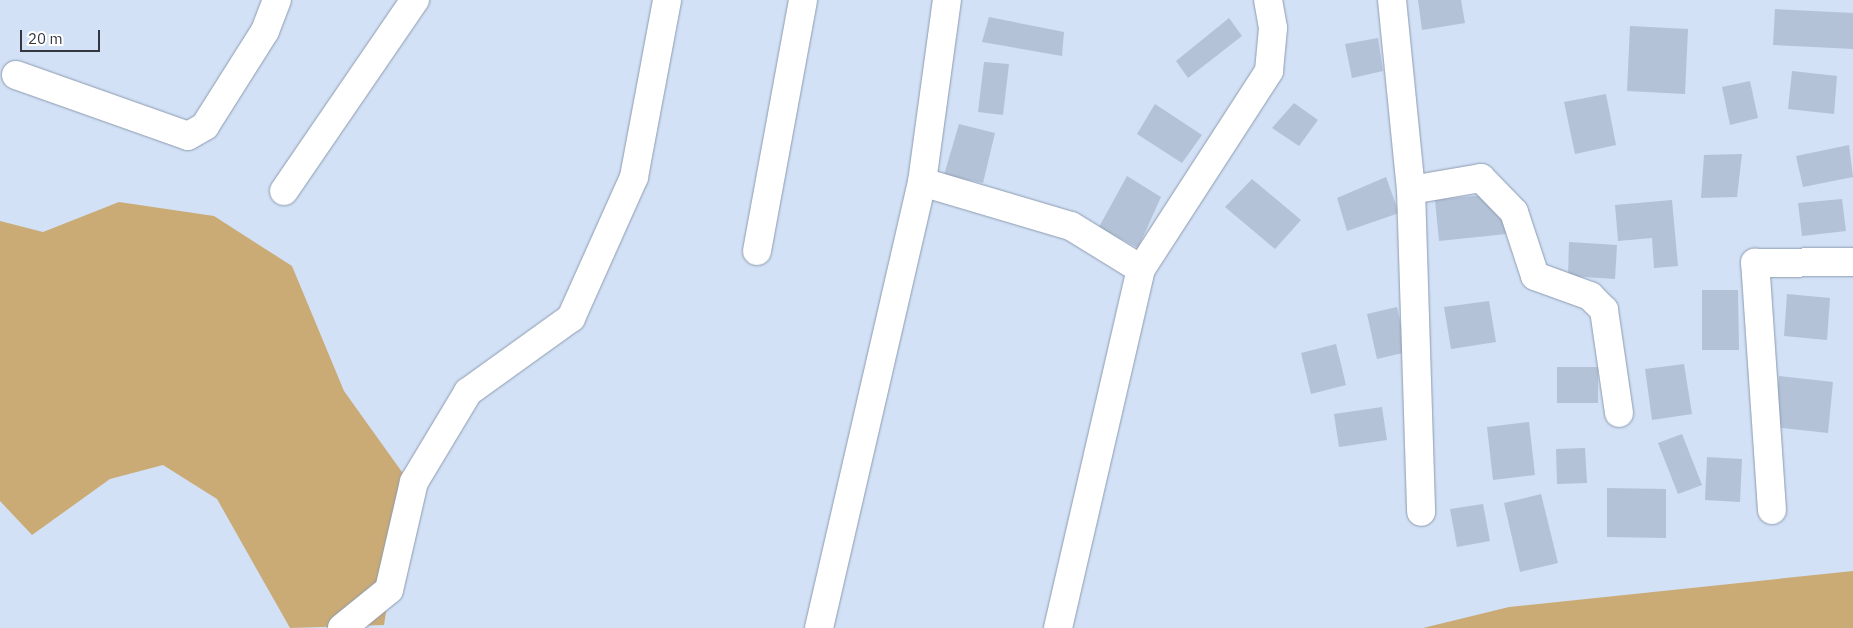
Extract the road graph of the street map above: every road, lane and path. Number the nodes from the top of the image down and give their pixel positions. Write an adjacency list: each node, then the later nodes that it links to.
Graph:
1 (277, 0): 8 (street)
2 (415, 0): 11 (street)
3 (667, 0): 18 (street)
4 (803, 0): 12 (street)
5 (947, 0): 9 (street)
6 (1268, 0): 14 (street)
7 (1392, 0): 10 (street)
8 (16, 74)
9 (922, 182): 14 (street); 19 (street)
10 (1411, 190): 15 (street); 17 (street)
11 (284, 191)
12 (757, 251)
13 (1853, 262): 16 (street)
14 (1141, 269): 20 (street)
15 (1619, 413)
16 (1772, 510)
17 (1421, 512)
18 (342, 628)
19 (820, 628)
20 (1058, 628)

